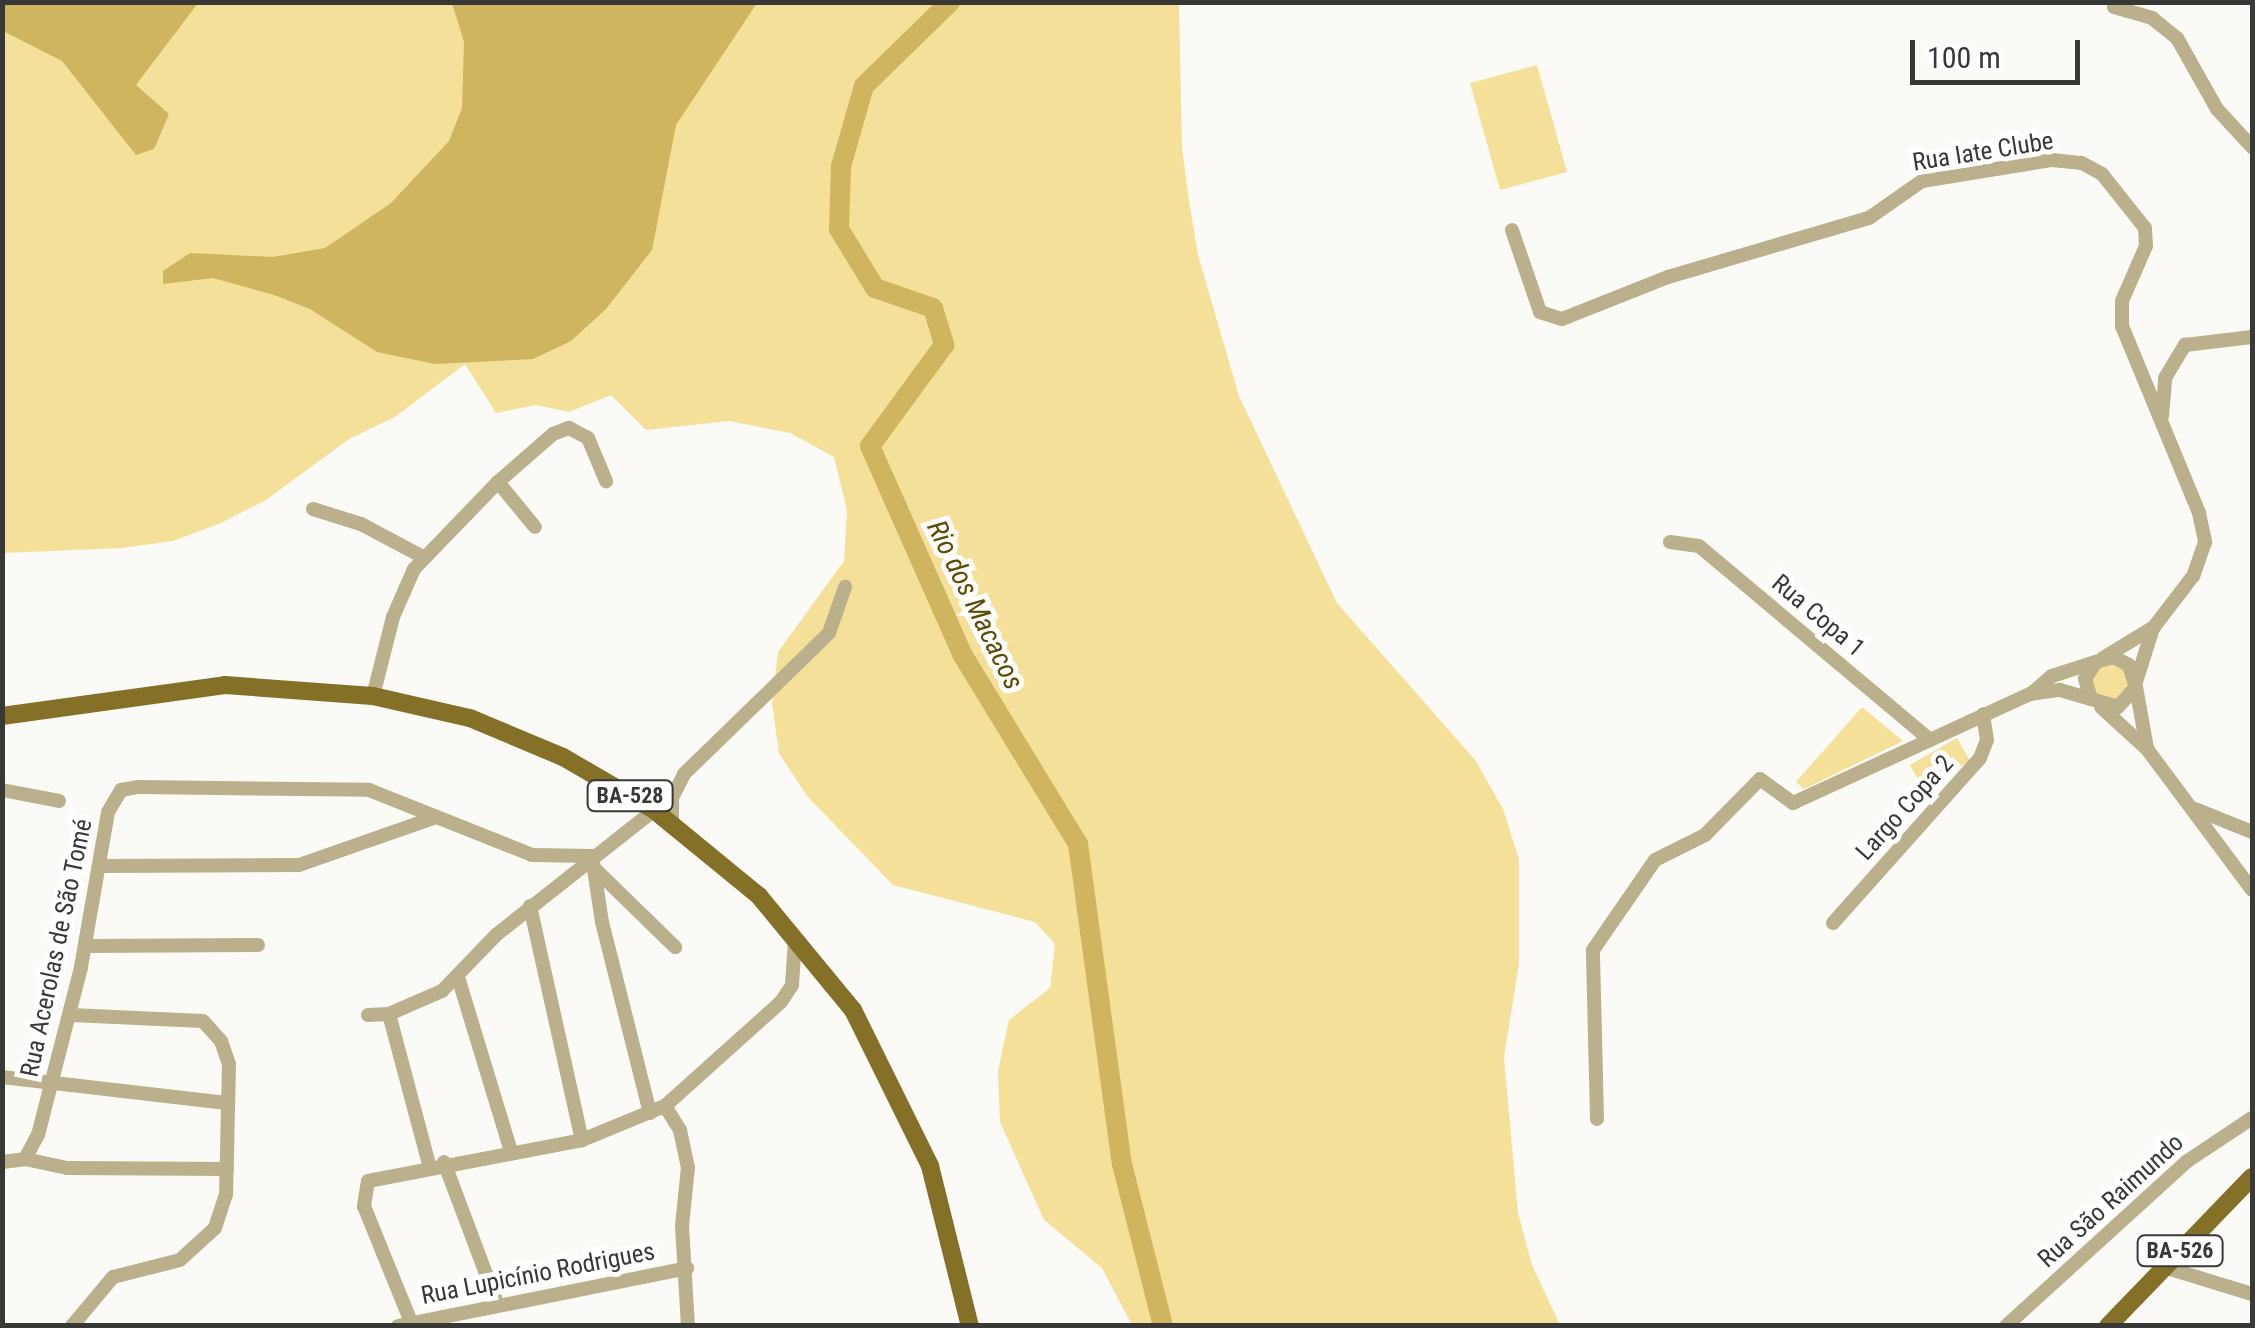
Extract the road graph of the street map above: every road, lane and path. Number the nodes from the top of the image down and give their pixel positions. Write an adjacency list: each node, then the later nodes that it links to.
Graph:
1 (2114, 7): 2 (street)
2 (2252, 147)
3 (1512, 230): 5 (street, Rua Iate Clube)
4 (2252, 337): 5 (street)
5 (2162, 422): 13 (street, Rua Iate Clube)
6 (606, 481): 7 (street)
7 (498, 482): 9 (street); 11 (street)
8 (313, 509): 11 (street)
9 (535, 528)
10 (1670, 542): 21 (street, Rua Copa 1)
11 (423, 557): 17 (street)
12 (845, 587): 28 (street)
13 (2154, 627): 14 (street); 15 (street)
14 (2100, 660): 15 (street); 16 (street); 18 (street)
15 (2136, 684): 18 (street); 22 (street)
16 (2030, 694): 18 (street); 19 (street)
17 (373, 696): 20 (main road, BA-528); 26 (main road, BA-528)
18 (2095, 702): 22 (street)
19 (1983, 714): 21 (street); 34 (street, Largo Copa 2)
20 (2, 716)
21 (1930, 740): 49 (street)
22 (2147, 749): 25 (street)
23 (2, 790): 24 (street)
24 (59, 801)
25 (2190, 807): 29 (street); 32 (street)
26 (654, 810): 28 (main road, BA-528); 30 (street)
27 (433, 818): 30 (street); 31 (street); 31 (street, Rua Acerolas de São Tomé)
28 (672, 823): 35 (main road, BA-528)
29 (2252, 832)
30 (593, 862): 33 (street); 38 (street); 47 (street)
31 (102, 866): 37 (street, Rua Acerolas de São Tomé)
32 (2252, 890)
33 (530, 906): 39 (street); 50 (street)
34 (1833, 922)
35 (796, 940): 46 (street); 63 (main road, BA-528)
36 (258, 945): 37 (street)
37 (86, 946): 41 (street, Rua Acerolas de São Tomé)
38 (675, 947)
39 (458, 976): 40 (street); 51 (street)
40 (389, 1014): 42 (street); 52 (street)
41 (71, 1015): 44 (street, Rua Acerolas de São Tomé); 45 (street)
42 (368, 1015)
43 (2, 1077): 44 (street)
44 (52, 1086): 45 (street); 53 (street, Rua Acerolas de São Tomé)
45 (227, 1102): 54 (street)
46 (666, 1106): 47 (street); 57 (street)
47 (650, 1113): 50 (street)
48 (2252, 1118): 64 (street, Rua São Raimundo)
49 (1597, 1119)
50 (582, 1140): 51 (street)
51 (511, 1151): 52 (street)
52 (437, 1163): 59 (street); 61 (street)
53 (10, 1164): 54 (street)
54 (227, 1169): 60 (street)
55 (2252, 1176): 56 (main road, BA-526)
56 (2164, 1267): 58 (street); 65 (main road, BA-526)
57 (687, 1268): 59 (street, Rua Lupicínio Rodrigues); 62 (street)
58 (2252, 1294)
59 (496, 1303): 61 (street, Rua Lupicínio Rodrigues)
60 (79, 1322)
61 (404, 1324)
62 (688, 1326)
63 (970, 1326)
64 (2006, 1326)
65 (2108, 1326)

